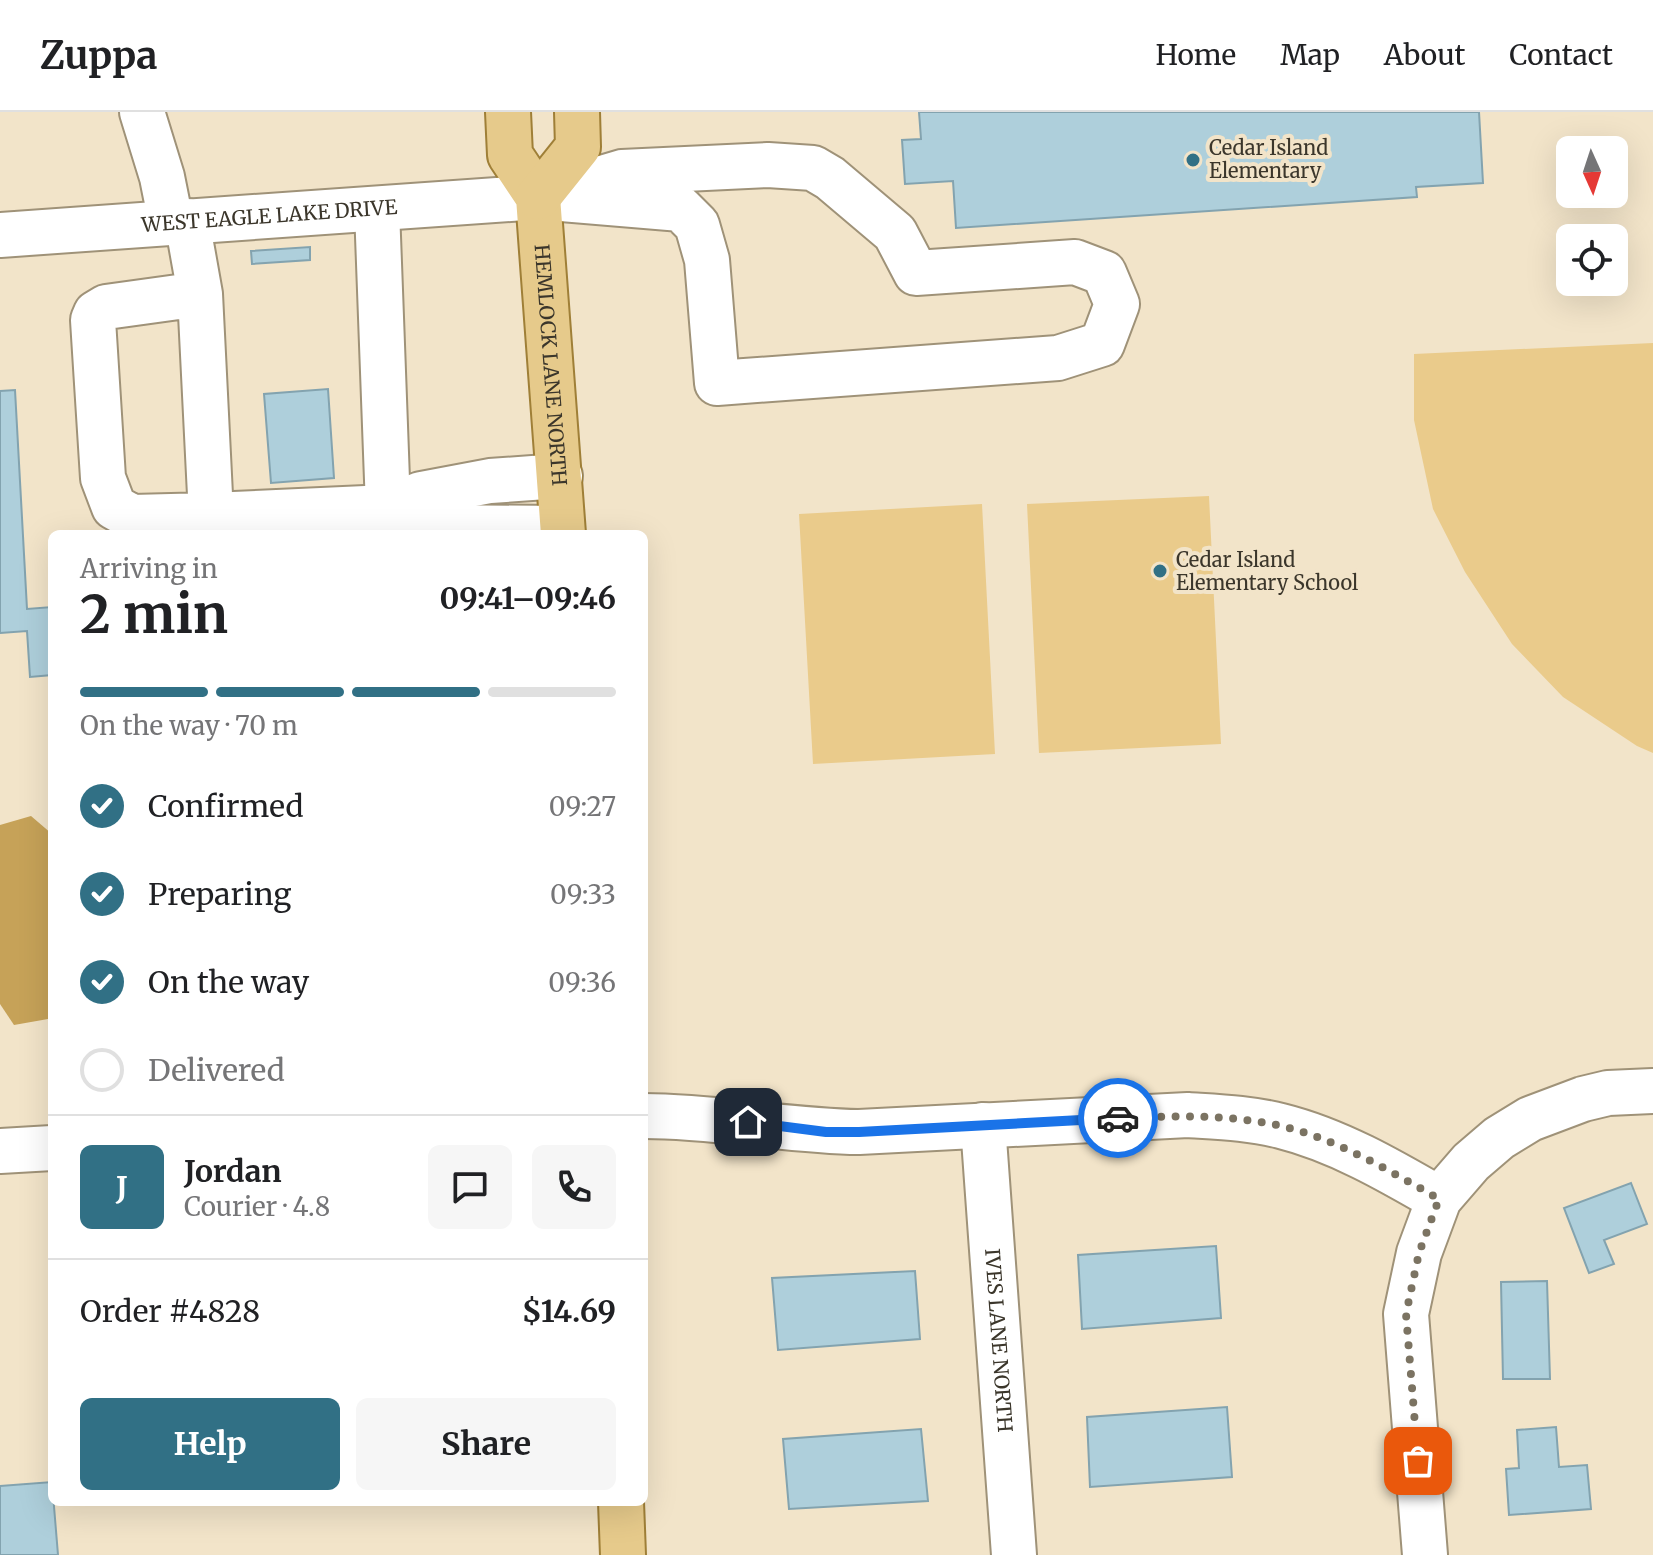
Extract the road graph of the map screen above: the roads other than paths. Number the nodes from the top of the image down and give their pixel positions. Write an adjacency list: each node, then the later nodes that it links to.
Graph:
1 (142, 112): 6 (street)
2 (508, 112): 4 (main road, HEMLOCK LANE NORTH)
3 (577, 112): 4 (main road)
4 (538, 197): 4 (street); 5 (street, WEST EAGLE LAKE DRIVE); 9 (main road, HEMLOCK LANE NORTH)
5 (377, 209): 6 (street, WEST EAGLE LAKE DRIVE); 11 (street)
6 (179, 222): 7 (street, WEST EAGLE LAKE DRIVE); 8 (street)
7 (0, 235)
8 (200, 294): 10 (street); 10 (street)
9 (560, 476): 11 (street); 13 (main road, HEMLOCK LANE NORTH)
10 (211, 515): 11 (street)
11 (386, 520): 12 (street)
12 (528, 530)
13 (563, 530)
14 (1653, 1091): 19 (street)
15 (648, 1116): 16 (street)
16 (983, 1125): 19 (street); 22 (street, IVES LANE NORTH)
17 (48, 1148): 18 (street)
18 (0, 1151)
19 (1439, 1199): 23 (street)
20 (621, 1506): 21 (main road)
21 (623, 1555)
22 (1014, 1555)
23 (1425, 1555)

